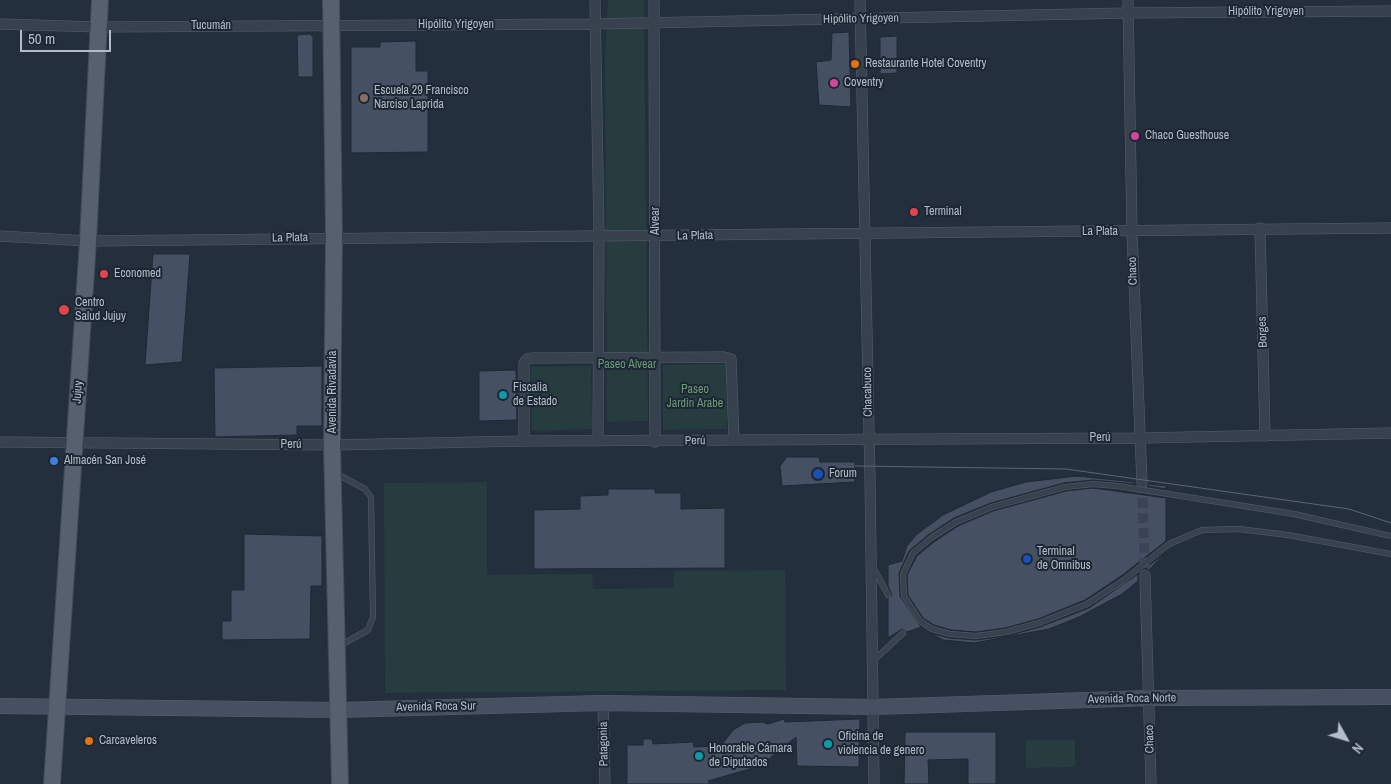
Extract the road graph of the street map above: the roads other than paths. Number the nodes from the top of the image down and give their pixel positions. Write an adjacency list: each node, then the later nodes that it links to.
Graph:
1 (100, 0): 14 (main road, Jujuy)
2 (331, 0): 13 (main road, Avenida Rivadavia)
3 (595, 0): 12 (street)
4 (654, 0): 10 (street, Alvear)
5 (860, 0): 9 (street, Chacabuco)
6 (1128, 0): 8 (street, Chaco)
7 (1391, 11): 8 (street, Hipólito Yrigoyen)
8 (1128, 14): 9 (street, Hipólito Yrigoyen); 17 (street, Chaco)
9 (860, 19): 10 (street, Hipólito Yrigoyen); 18 (street, Chacabuco)
10 (655, 21): 12 (street, Hipólito Yrigoyen); 21 (street, Alvear)
11 (0, 24): 14 (street, Tucumán)
12 (594, 24): 13 (street, Hipólito Yrigoyen); 19 (street)
13 (331, 26): 14 (street, Tucumán); 22 (main road, Avenida Rivadavia)
14 (98, 27): 23 (main road, Jujuy)
15 (1260, 228): 16 (street, La Plata); 17 (street, La Plata); 27 (street, Borges)
16 (1391, 228)
17 (1132, 232): 18 (street, La Plata); 29 (street, Chaco)
18 (864, 234): 21 (street, La Plata); 28 (street, Chacabuco)
19 (599, 235): 21 (street, La Plata); 22 (street, La Plata); 24 (street)
20 (0, 236): 23 (street, La Plata)
21 (656, 236): 25 (street, Alvear)
22 (334, 237): 23 (street, La Plata); 36 (main road, Avenida Rivadavia)
23 (88, 241): 35 (main road, Jujuy)
24 (599, 358): 25 (street); 30 (street); 32 (street)
25 (656, 358): 31 (street); 34 (street, Alvear)
26 (1391, 433): 27 (street, Perú)
27 (1265, 436): 29 (street, Perú)
28 (869, 438): 29 (street, Perú); 31 (street, Perú); 41 (street, Chacabuco)
29 (1140, 438): 38 (street, Chaco)
30 (524, 440): 32 (street, Perú); 36 (street, Perú)
31 (734, 440): 34 (street, Perú)
32 (598, 441): 34 (street, Perú)
33 (0, 442): 35 (street, Perú)
34 (655, 442)
35 (75, 444): 36 (street, Perú); 52 (main road, Jujuy)
36 (332, 445): 37 (main road, Avenida Rivadavia)
37 (333, 472): 45 (main road, Avenida Rivadavia); 45 (lane)
38 (1142, 483)
39 (1391, 536): 40 (lane, bridge)
40 (1391, 554)
41 (871, 564): 43 (lane); 46 (street, Chacabuco)
42 (1145, 575): 48 (street, Chaco)
43 (888, 595)
44 (903, 633): 46 (lane)
45 (336, 648): 53 (main road, Avenida Rivadavia)
46 (872, 662): 51 (street, Chacabuco)
47 (1391, 697): 48 (main road, Avenida Roca Norte)
48 (1150, 698): 51 (main road, Avenida Roca Norte); 58 (street, Chaco)
49 (603, 703): 51 (main road, Avenida Roca Sur); 53 (main road, Avenida Roca Sur); 56 (street, Patagonia)
50 (0, 706): 52 (main road, Avenida Roca Sur)
51 (873, 707): 57 (street, Chacabuco)
52 (57, 708): 53 (main road, Avenida Roca Sur); 54 (main road, Jujuy)
53 (338, 710): 55 (main road, Avenida Rivadavia)
54 (52, 784)
55 (340, 784)
56 (605, 784)
57 (874, 784)
58 (1151, 784)

